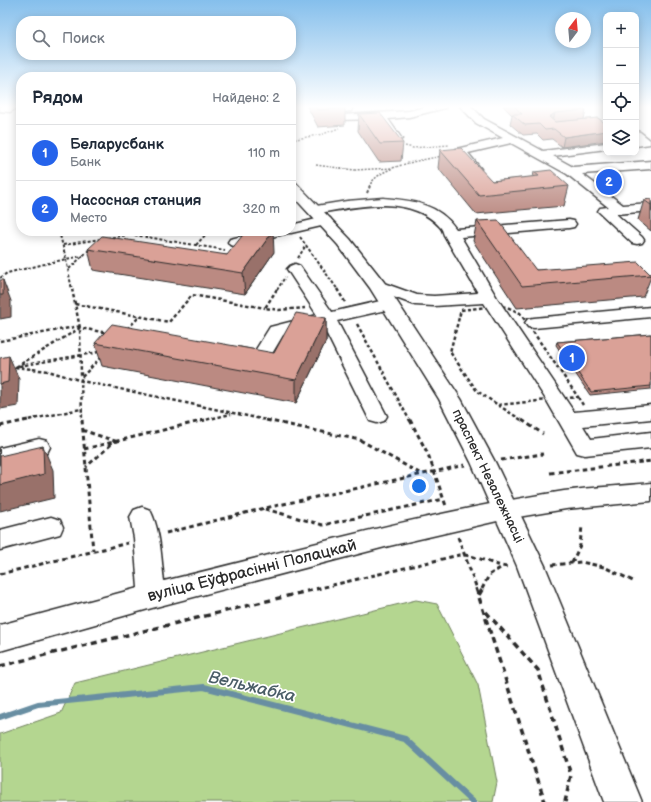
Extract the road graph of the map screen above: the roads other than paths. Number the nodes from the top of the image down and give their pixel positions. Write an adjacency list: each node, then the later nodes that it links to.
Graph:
1 (493, 143): 7 (street)
2 (522, 143): 4 (street)
3 (603, 146): 4 (street)
4 (542, 154): 6 (street)
5 (651, 165): 6 (street)
6 (572, 171): 10 (street)
7 (483, 179)
8 (296, 191): 11 (main road, праспект Незалежнасці)
9 (651, 207): 10 (street)
10 (619, 209): 16 (street)
11 (320, 216): 13 (street); 14 (street); 19 (main road, праспект Незалежнасці)
12 (569, 224): 14 (street)
13 (296, 226)
14 (451, 234): 20 (street)
15 (264, 236): 17 (street)
16 (637, 240)
17 (233, 245)
18 (295, 269): 22 (street)
19 (383, 295): 20 (street); 22 (street); 32 (main road, праспект Незалежнасці)
20 (489, 298): 27 (street)
21 (651, 312): 23 (street)
22 (327, 317): 24 (street); 26 (street)
23 (534, 323)
24 (223, 351)
25 (651, 412): 27 (street)
26 (377, 416)
27 (568, 420): 28 (street)
28 (651, 440)
29 (39, 447): 30 (street)
30 (0, 456)
31 (651, 492): 32 (street, вуліца Еўфрасінні Полацкай)
32 (506, 510): 36 (street, вуліца Еўфрасінні Полацкай); 38 (main road, праспект Незалежнасці)
33 (51, 527): 35 (street)
34 (144, 528): 36 (street)
35 (0, 540)
36 (152, 596): 37 (street, вуліца Еўфрасінні Полацкай)
37 (0, 638)
38 (623, 802)

